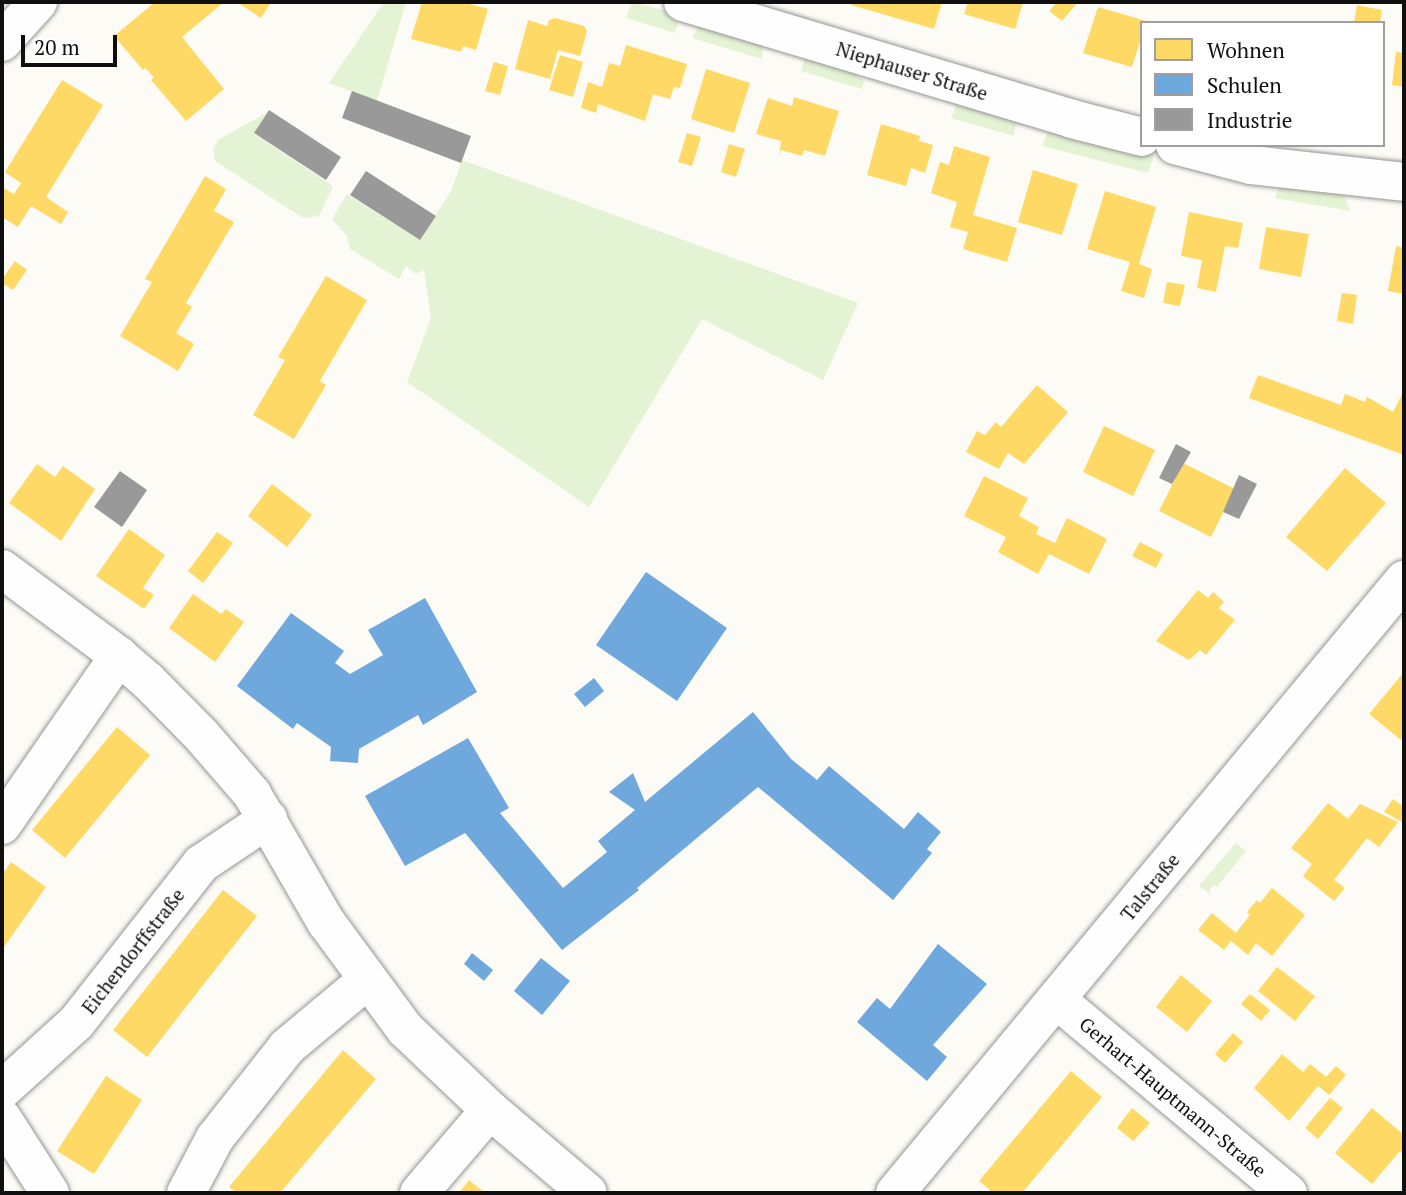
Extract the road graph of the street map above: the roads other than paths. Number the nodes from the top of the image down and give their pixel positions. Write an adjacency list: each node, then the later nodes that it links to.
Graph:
1 (682, 2): 4 (street, Niephauser Straße)
2 (27, 5): 3 (street)
3 (2, 42)
4 (1140, 136)
5 (1183, 147): 6 (street)
6 (1404, 182)
7 (2, 569): 9 (street)
8 (1404, 580): 13 (street, Talstraße)
9 (119, 656): 10 (street); 11 (street)
10 (268, 819): 12 (street); 14 (street, Eichendorffstraße)
11 (2, 825)
12 (367, 980): 15 (street); 18 (street)
13 (1057, 1000): 21 (street, Talstraße); 22 (street, Gerhart-Hauptmann-Straße)
14 (2, 1090)
15 (490, 1110): 19 (street); 20 (street)
16 (2, 1118): 17 (street)
17 (50, 1193)
18 (186, 1193)
19 (419, 1193)
20 (587, 1193)
21 (895, 1193)
22 (1288, 1193)

